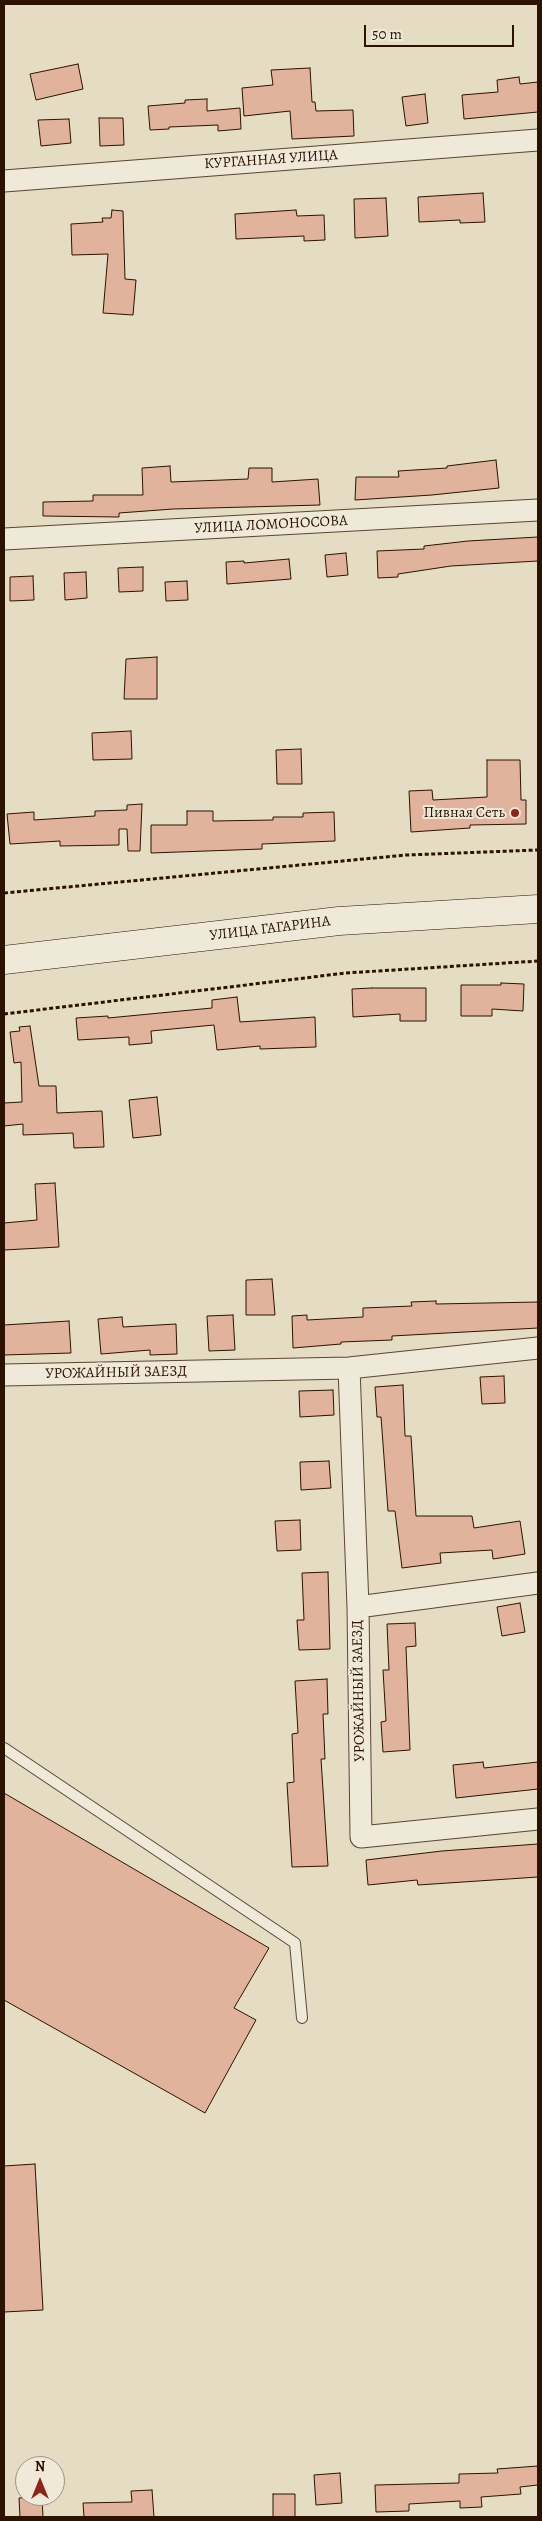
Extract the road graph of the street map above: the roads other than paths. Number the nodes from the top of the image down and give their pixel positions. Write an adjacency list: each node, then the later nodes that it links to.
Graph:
1 (538, 140): 2 (street, КУРГАННАЯ УЛИЦА)
2 (4, 181)
3 (538, 510): 4 (street, УЛИЦА ЛОМОНОСОВА)
4 (4, 539)
5 (538, 909): 6 (main road, УЛИЦА ГАГАРИНА)
6 (4, 960)
7 (538, 1348): 8 (street, УРОЖАЙНЫЙ ЗАЕЗД)
8 (349, 1368): 9 (street, УРОЖАЙНЫЙ ЗАЕЗД); 11 (street, УРОЖАЙНЫЙ ЗАЕЗД)
9 (4, 1375)
10 (538, 1583): 11 (street)
11 (358, 1607): 13 (street, УРОЖАЙНЫЙ ЗАЕЗД)
12 (4, 1748): 14 (lane)
13 (538, 1819)
14 (302, 2018)

